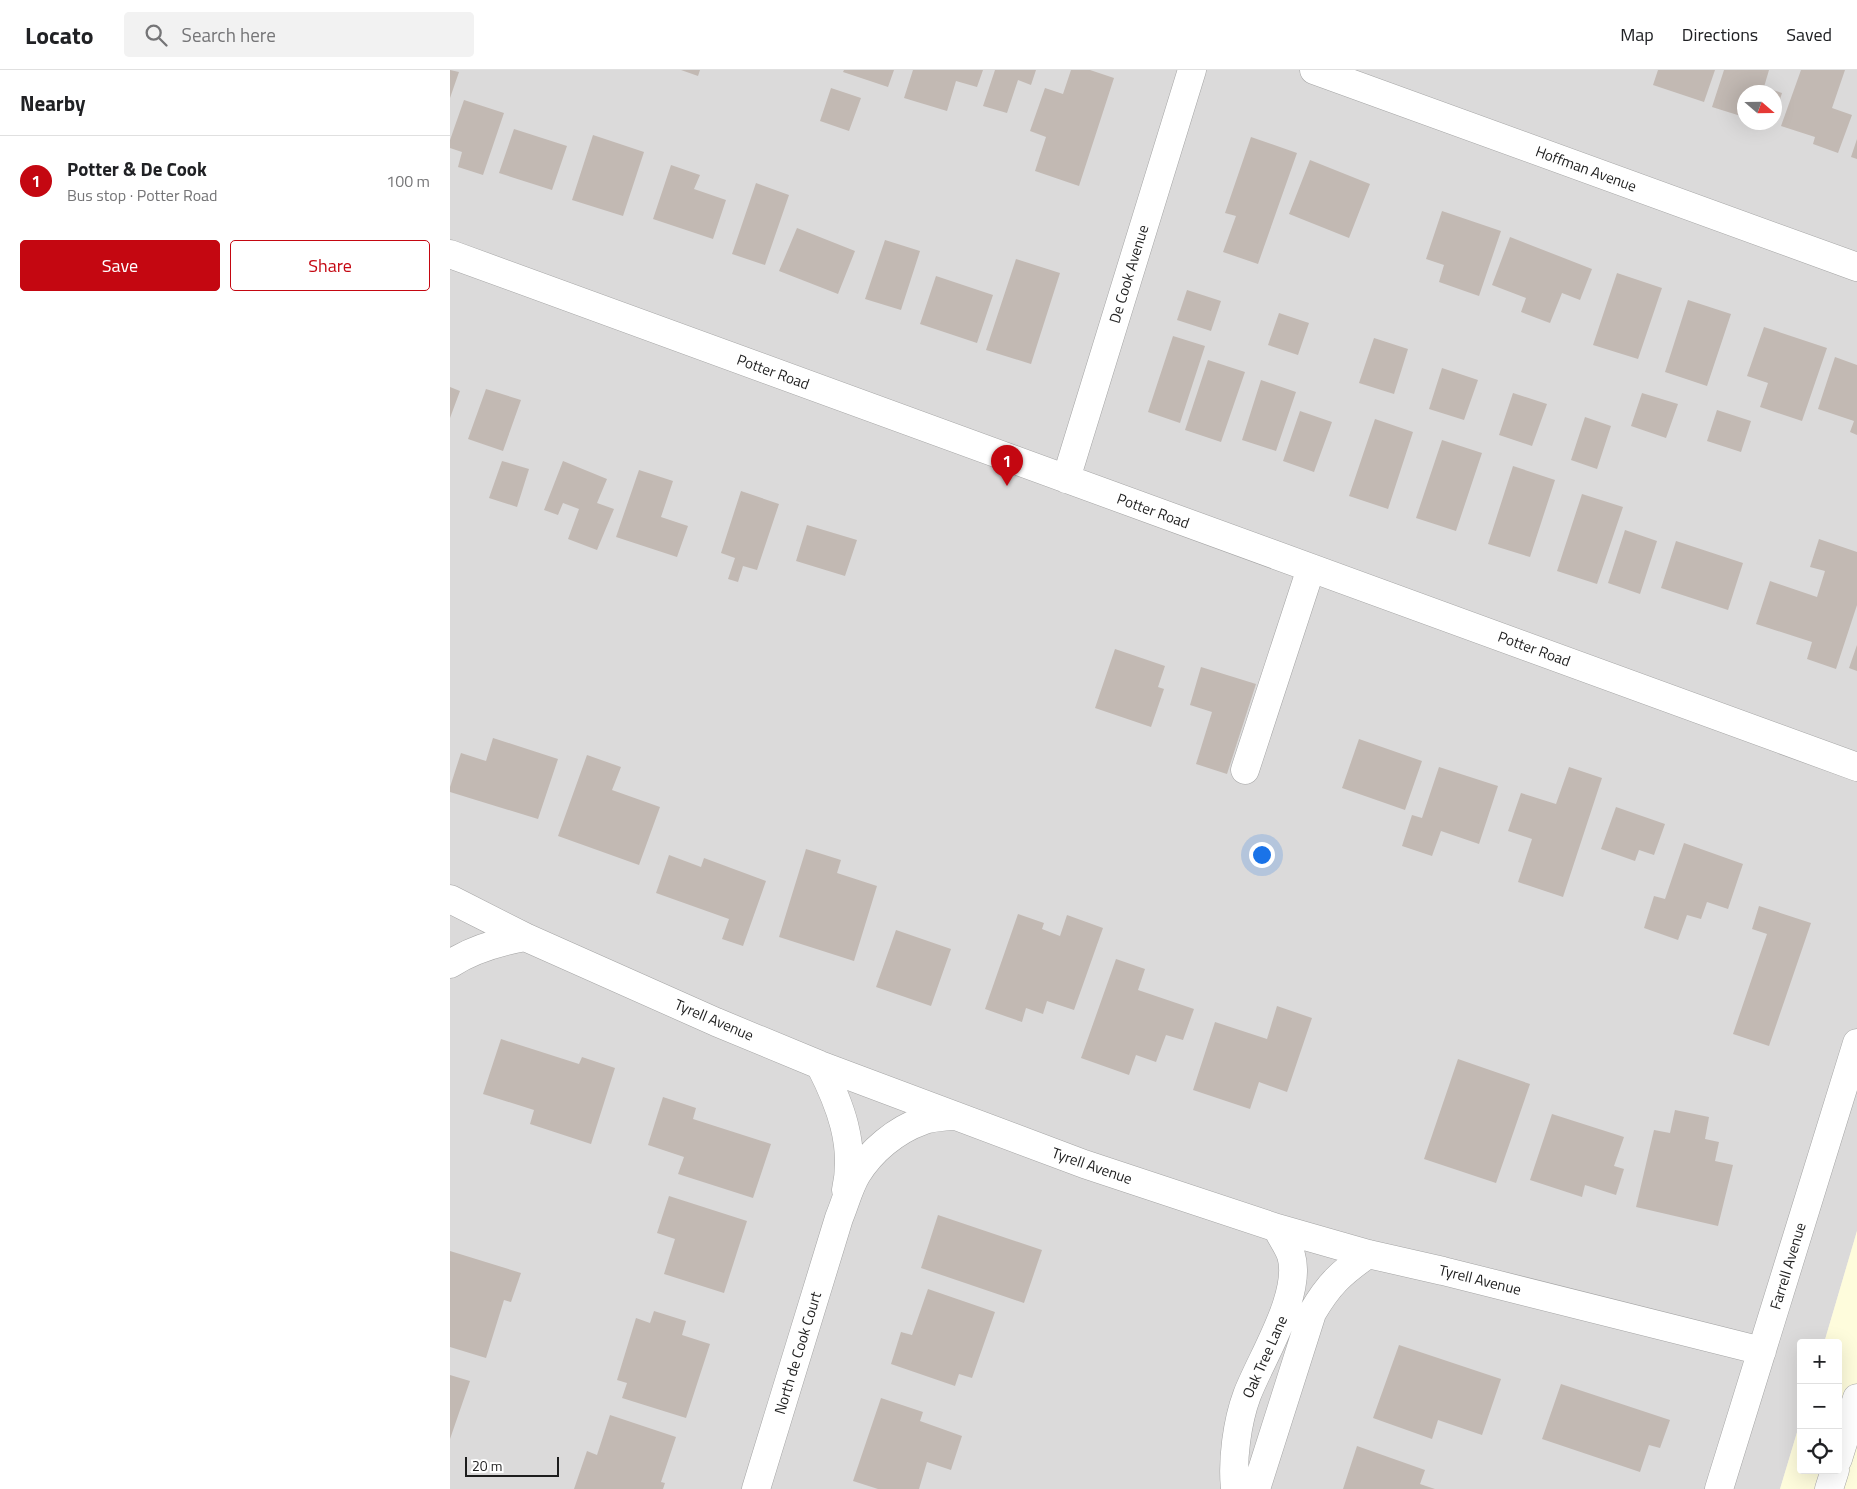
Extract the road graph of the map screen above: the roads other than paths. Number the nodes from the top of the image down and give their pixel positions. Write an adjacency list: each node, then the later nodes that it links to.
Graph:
1 (1192, 70): 5 (street, De Cook Avenue)
2 (1314, 70): 4 (street, Hoffman Avenue)
3 (450, 254): 5 (street, Potter Road)
4 (1857, 267)
5 (1066, 479): 6 (street, Potter Road)
6 (1311, 568): 7 (street, Potter Road); 8 (street)
7 (1857, 767)
8 (1245, 770)
9 (450, 899): 10 (street, Tyrell Avenue)
10 (525, 937): 11 (street); 13 (street, Tyrell Avenue)
11 (450, 964)
12 (1857, 1043): 18 (street, Farrell Avenue)
13 (820, 1065): 14 (street, Tyrell Avenue); 15 (street, North de Cook Court)
14 (952, 1116): 15 (street, North de Cook Court); 16 (street, Tyrell Avenue)
15 (840, 1218): 22 (street, North de Cook Court)
16 (1277, 1228): 17 (street, Tyrell Avenue); 23 (street, Oak Tree Lane)
17 (1368, 1254): 18 (street, Tyrell Avenue); 24 (street, Oak Tree Lane)
18 (1762, 1351): 25 (street, Farrell Avenue)
19 (1857, 1398): 20 (street)
20 (1842, 1446)
21 (1834, 1474): 26 (street)
22 (756, 1489)
23 (1235, 1489)
24 (1256, 1489)
25 (1719, 1489)
26 (1829, 1489)

